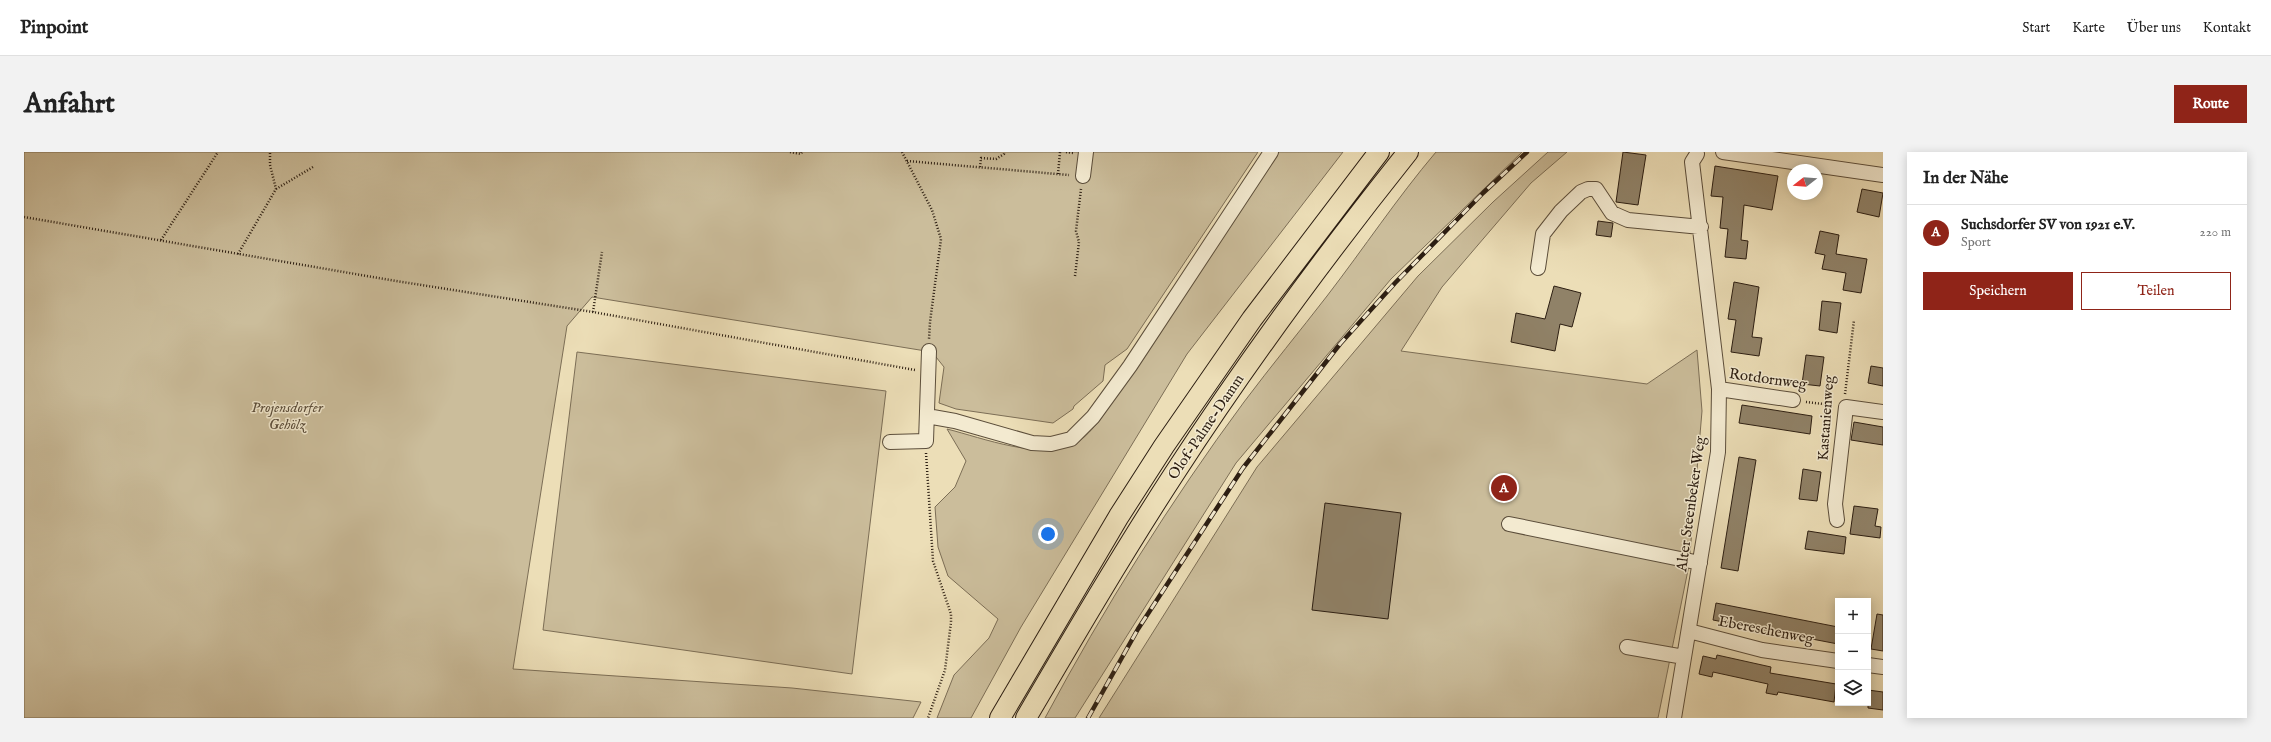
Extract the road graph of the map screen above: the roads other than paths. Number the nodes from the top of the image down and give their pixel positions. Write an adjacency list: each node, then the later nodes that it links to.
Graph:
1 (1086, 152): 8 (street)
2 (1271, 152): 15 (street)
3 (1379, 152): 26 (highway, Olof-Palme-Damm)
4 (1407, 152): 27 (highway, Olof-Palme-Damm)
5 (1722, 152): 7 (street)
6 (1698, 153): 9 (street, Alter Steenbeker Weg)
7 (1883, 175)
8 (1083, 176)
9 (1700, 227): 10 (street); 12 (street, Alter Steenbeker Weg)
10 (1538, 268)
11 (929, 351): 15 (street)
12 (1718, 389): 13 (street, Rotdornweg); 19 (street, Alter Steenbeker Weg)
13 (1793, 400)
14 (1883, 412): 17 (street, Kastanienweg)
15 (927, 416): 16 (street)
16 (890, 442)
17 (1837, 520)
18 (1509, 524): 19 (street)
19 (1700, 563): 20 (street, Alter Steenbeker Weg)
20 (1689, 631): 22 (street, Alter Steenbeker Weg); 23 (street, Ebereschenweg)
21 (1627, 647): 22 (street)
22 (1684, 657): 28 (street, Alter Steenbeker Weg)
23 (1835, 661)
24 (1871, 665): 25 (street)
25 (1883, 667)
26 (1000, 718)
27 (1026, 718)
28 (1674, 718)

